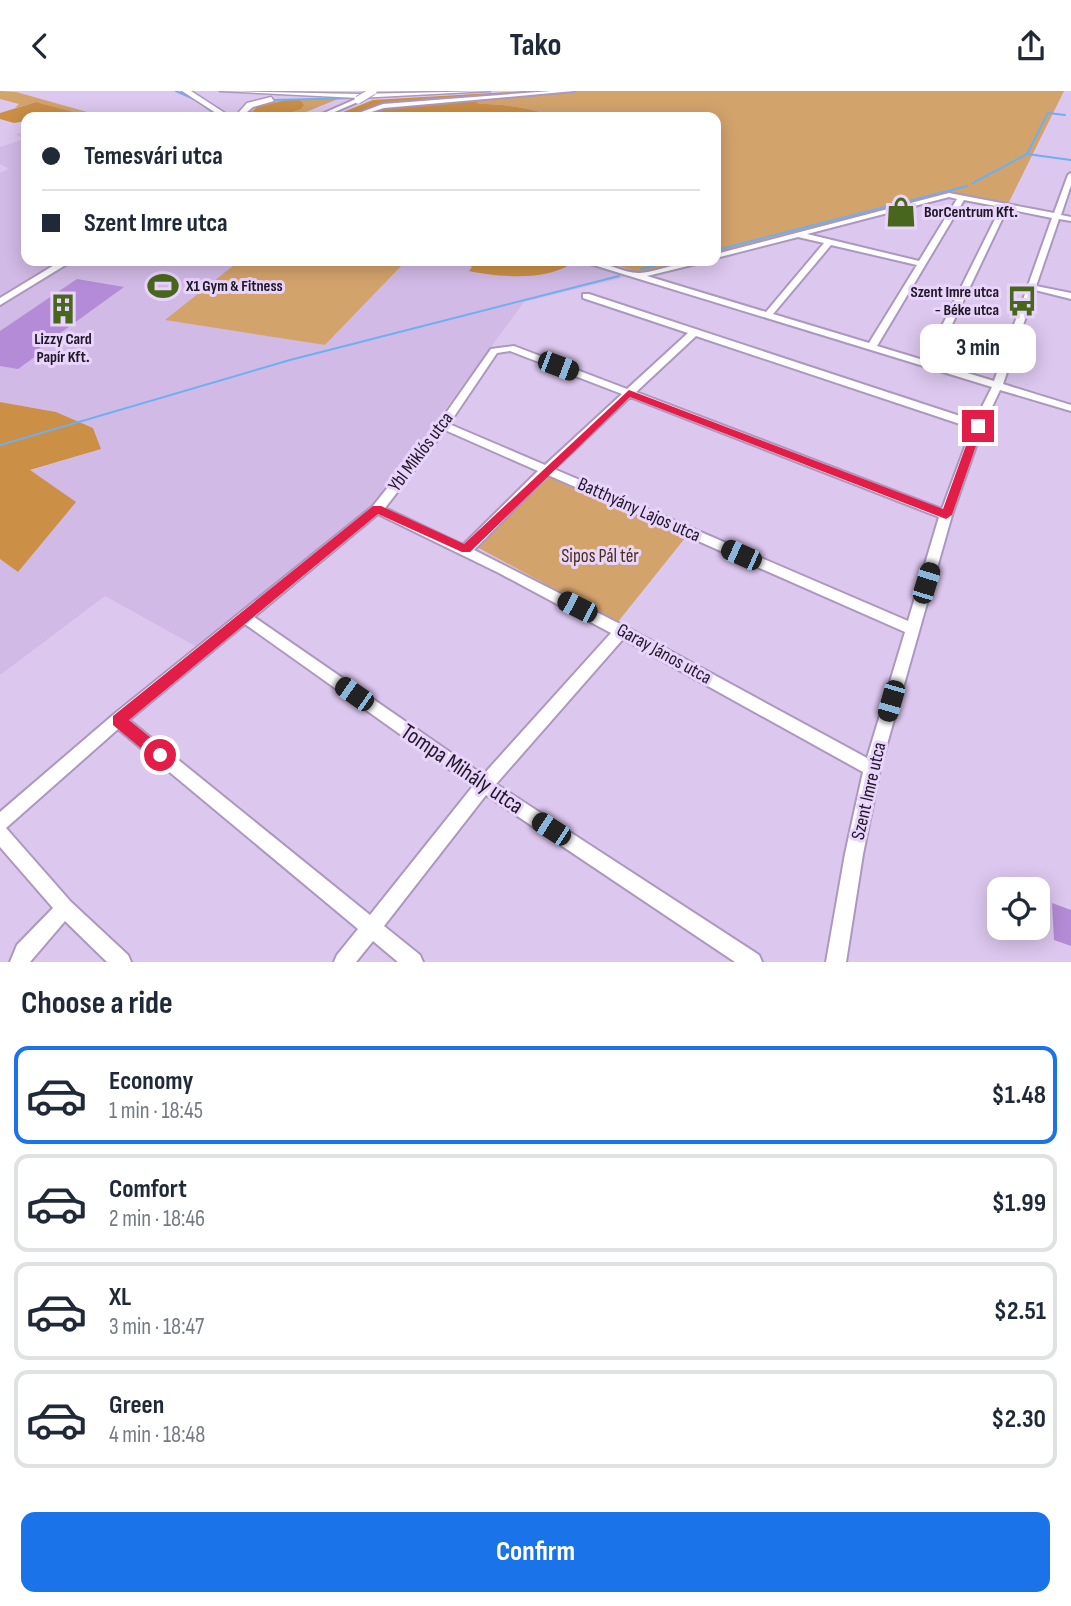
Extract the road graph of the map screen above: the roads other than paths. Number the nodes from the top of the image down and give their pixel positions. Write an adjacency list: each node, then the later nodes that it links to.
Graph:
1 (186, 91): 11 (highway)
2 (224, 91): 10 (highway)
3 (263, 91): 9 (highway)
4 (373, 91): 13 (main road, bridge)
5 (420, 91): 9 (highway)
6 (447, 91): 9 (highway)
7 (486, 91): 10 (highway)
8 (571, 91): 14 (street)
9 (391, 93)
10 (323, 96): 12 (highway)
11 (219, 112)
12 (244, 112)
13 (330, 112)
14 (366, 112)
15 (1071, 175): 19 (street, Szent Imre utca)
16 (949, 195): 17 (street); 21 (street)
17 (962, 197): 18 (street); 24 (street)
18 (1005, 206): 19 (street); 36 (street)
19 (1056, 216): 20 (street); 29 (street, Szent Imre utca)
20 (1071, 219)
21 (797, 235): 22 (street); 23 (street)
22 (829, 242): 24 (street); 33 (street)
23 (721, 255)
24 (923, 264): 35 (street)
25 (59, 266): 32 (main road)
26 (607, 266): 28 (street)
27 (678, 266): 28 (street)
28 (640, 276): 33 (street)
29 (1031, 287): 31 (street); 37 (street, Szent Imre utca)
30 (586, 296): 34 (street)
31 (1071, 296)
32 (0, 302)
33 (768, 316): 35 (street)
34 (696, 331): 38 (street); 41 (street)
35 (872, 347): 36 (street)
36 (921, 362): 37 (street)
37 (997, 386): 39 (street); 41 (street, Szent Imre utca)
38 (629, 393): 40 (street, Ybl Miklós utca); 42 (street); 44 (street)
39 (1071, 408)
40 (443, 425): 42 (street, Batthyány Lajos utca); 43 (street, Ybl Miklós utca)
41 (978, 426): 44 (street, Szent Imre utca)
42 (546, 470): 45 (street); 47 (street, Batthyány Lajos utca)
43 (377, 509): 45 (street, Garay János utca); 46 (street, Ybl Miklós utca)
44 (946, 515): 47 (street, Szent Imre utca)
45 (466, 549): 48 (street, Garay János utca)
46 (246, 618): 49 (street, Ybl Miklós utca); 51 (street, Tompa Mihály utca)
47 (912, 629): 50 (street, Szent Imre utca)
48 (621, 631): 50 (street, Garay János utca); 51 (street)
49 (118, 720): 52 (street, Ybl Miklós utca); 55 (street)
50 (872, 769): 61 (street, Szent Imre utca)
51 (484, 785): 55 (street); 60 (street, Tompa Mihály utca)
52 (0, 823)
53 (0, 834): 54 (street)
54 (65, 908): 56 (street); 57 (street)
55 (372, 929): 58 (street); 59 (street)
56 (20, 962)
57 (121, 962)
58 (344, 962)
59 (413, 962)
60 (751, 962)
61 (836, 962)

